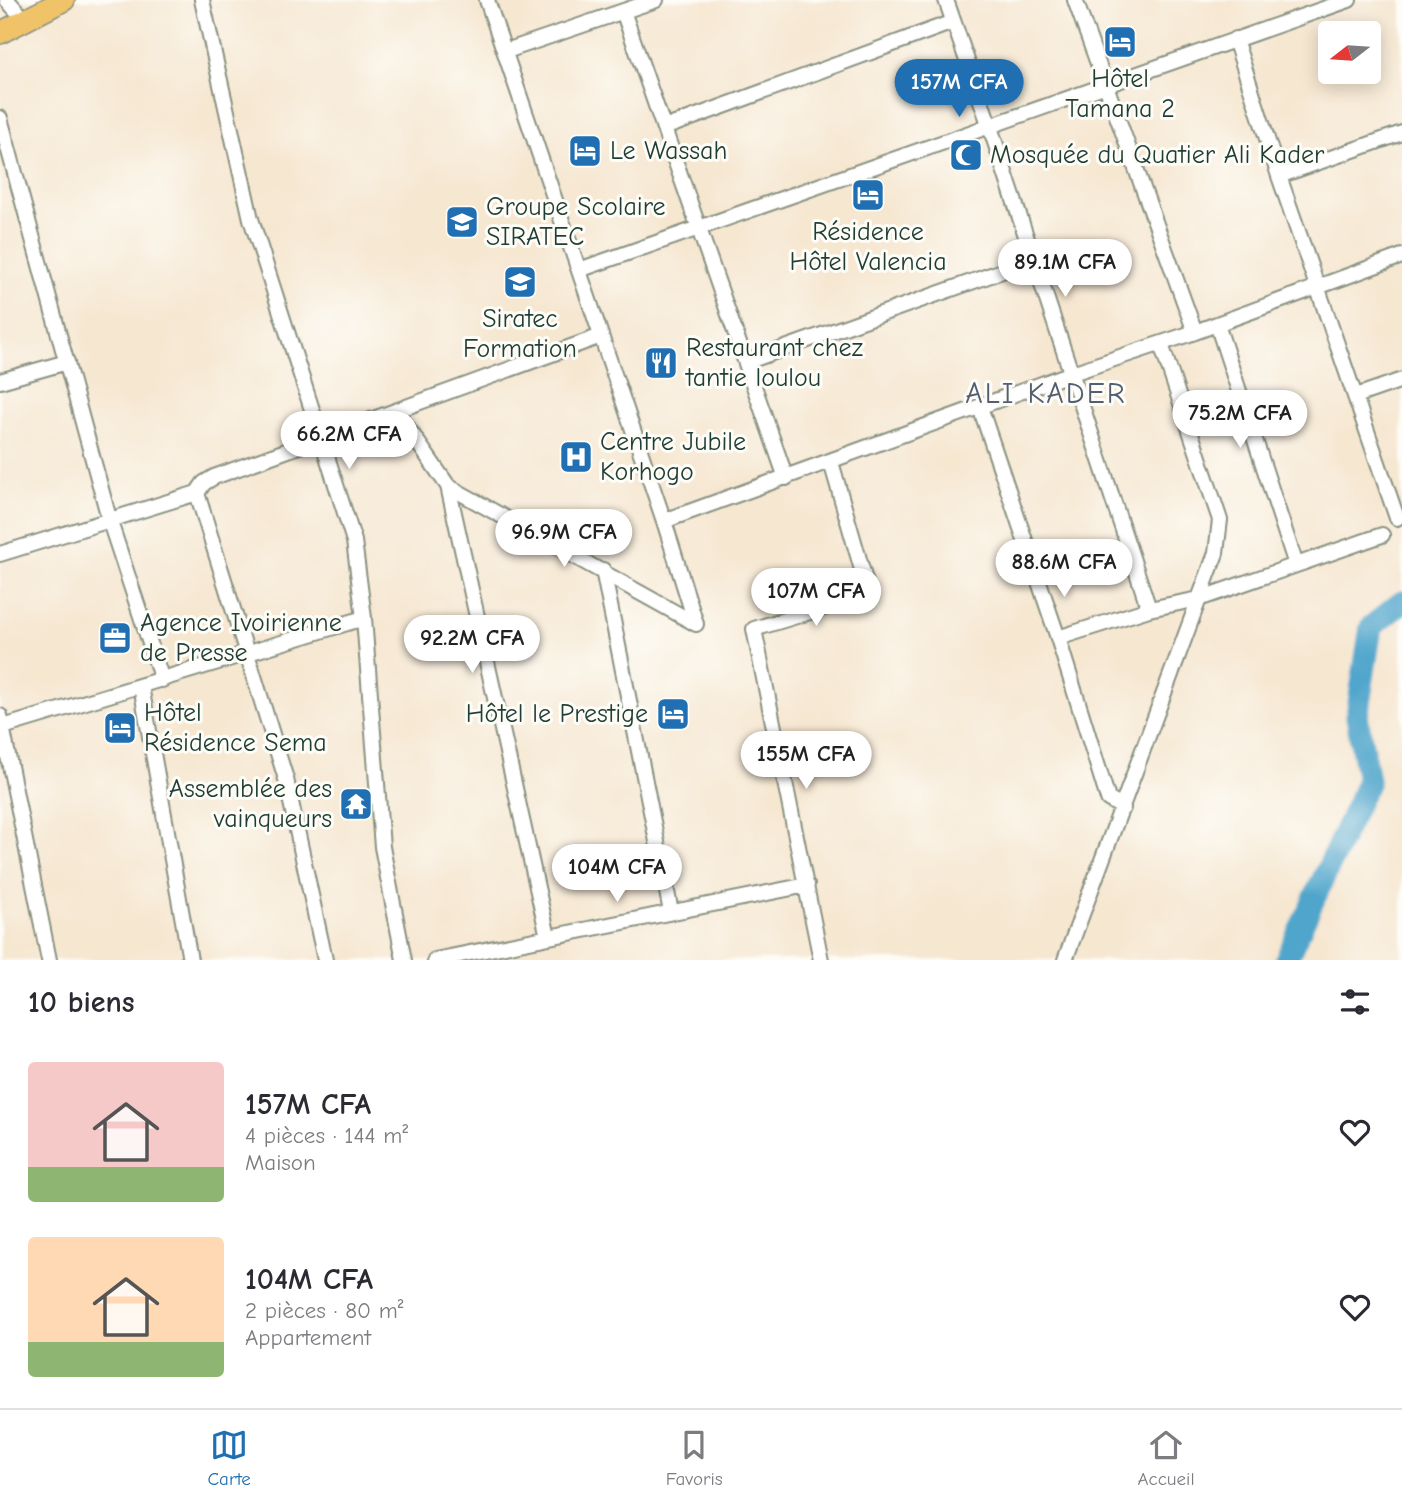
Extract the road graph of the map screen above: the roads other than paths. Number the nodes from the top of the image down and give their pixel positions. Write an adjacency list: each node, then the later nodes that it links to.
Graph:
1 (7, 0): 10 (street)
2 (64, 0): 10 (main road)
3 (202, 0): 38 (street)
4 (487, 0): 14 (street)
5 (656, 0): 9 (street)
6 (946, 0): 11 (street)
7 (1075, 0): 15 (street)
8 (1349, 0): 13 (street)
9 (623, 11): 14 (street); 18 (street)
10 (25, 20): 12 (main road)
11 (953, 22): 17 (street); 18 (street)
12 (0, 33)
13 (1235, 38): 15 (street); 20 (street)
14 (506, 51): 24 (street)
15 (1107, 86): 17 (street); 27 (street)
16 (0, 118): 30 (street)
17 (990, 127): 21 (street); 23 (street)
18 (664, 128): 21 (street)
19 (1402, 133): 20 (street)
20 (1279, 176): 25 (street)
21 (699, 228): 24 (street); 31 (street)
22 (1402, 256): 25 (street)
23 (1033, 260): 31 (street); 32 (street)
24 (579, 270): 28 (street)
25 (1319, 287): 26 (street); 35 (street)
26 (1217, 324): 27 (street); 48 (street)
27 (1195, 332): 29 (street)
28 (601, 336): 37 (street); 44 (street)
29 (1161, 344): 32 (street); 50 (street)
30 (67, 362): 34 (street); 45 (street)
31 (746, 362): 40 (street)
32 (1072, 373): 36 (street); 51 (street)
33 (1402, 380): 35 (street)
34 (0, 381)
35 (1356, 396): 43 (street)
36 (980, 407): 39 (street); 53 (street)
37 (396, 411): 38 (street); 41 (street)
38 (321, 439): 42 (street); 52 (street)
39 (831, 462): 40 (street); 59 (street)
40 (786, 478): 44 (street)
41 (448, 486): 49 (street); 61 (street)
42 (197, 493): 45 (street); 54 (street)
43 (1396, 518)
44 (664, 521): 49 (street)
45 (110, 522): 47 (street); 55 (street)
46 (1382, 535): 48 (street)
47 (0, 554)
48 (1296, 565): 50 (street)
49 (603, 570): 60 (street)
50 (1199, 599): 51 (street); 58 (street)
51 (1149, 609): 53 (street)
52 (364, 618): 54 (street); 65 (street)
53 (1058, 638): 58 (street)
54 (248, 653): 55 (street); 64 (street)
55 (162, 680): 56 (street)
56 (141, 686): 57 (street); 63 (street)
57 (2, 721): 62 (street)
58 (1123, 808): 68 (street)
59 (807, 885): 60 (street); 67 (street)
60 (671, 912): 61 (street)
61 (548, 937): 66 (street)
62 (49, 960)
63 (190, 960)
64 (325, 960)
65 (404, 960)
66 (435, 960)
67 (821, 960)
68 (1065, 960)

